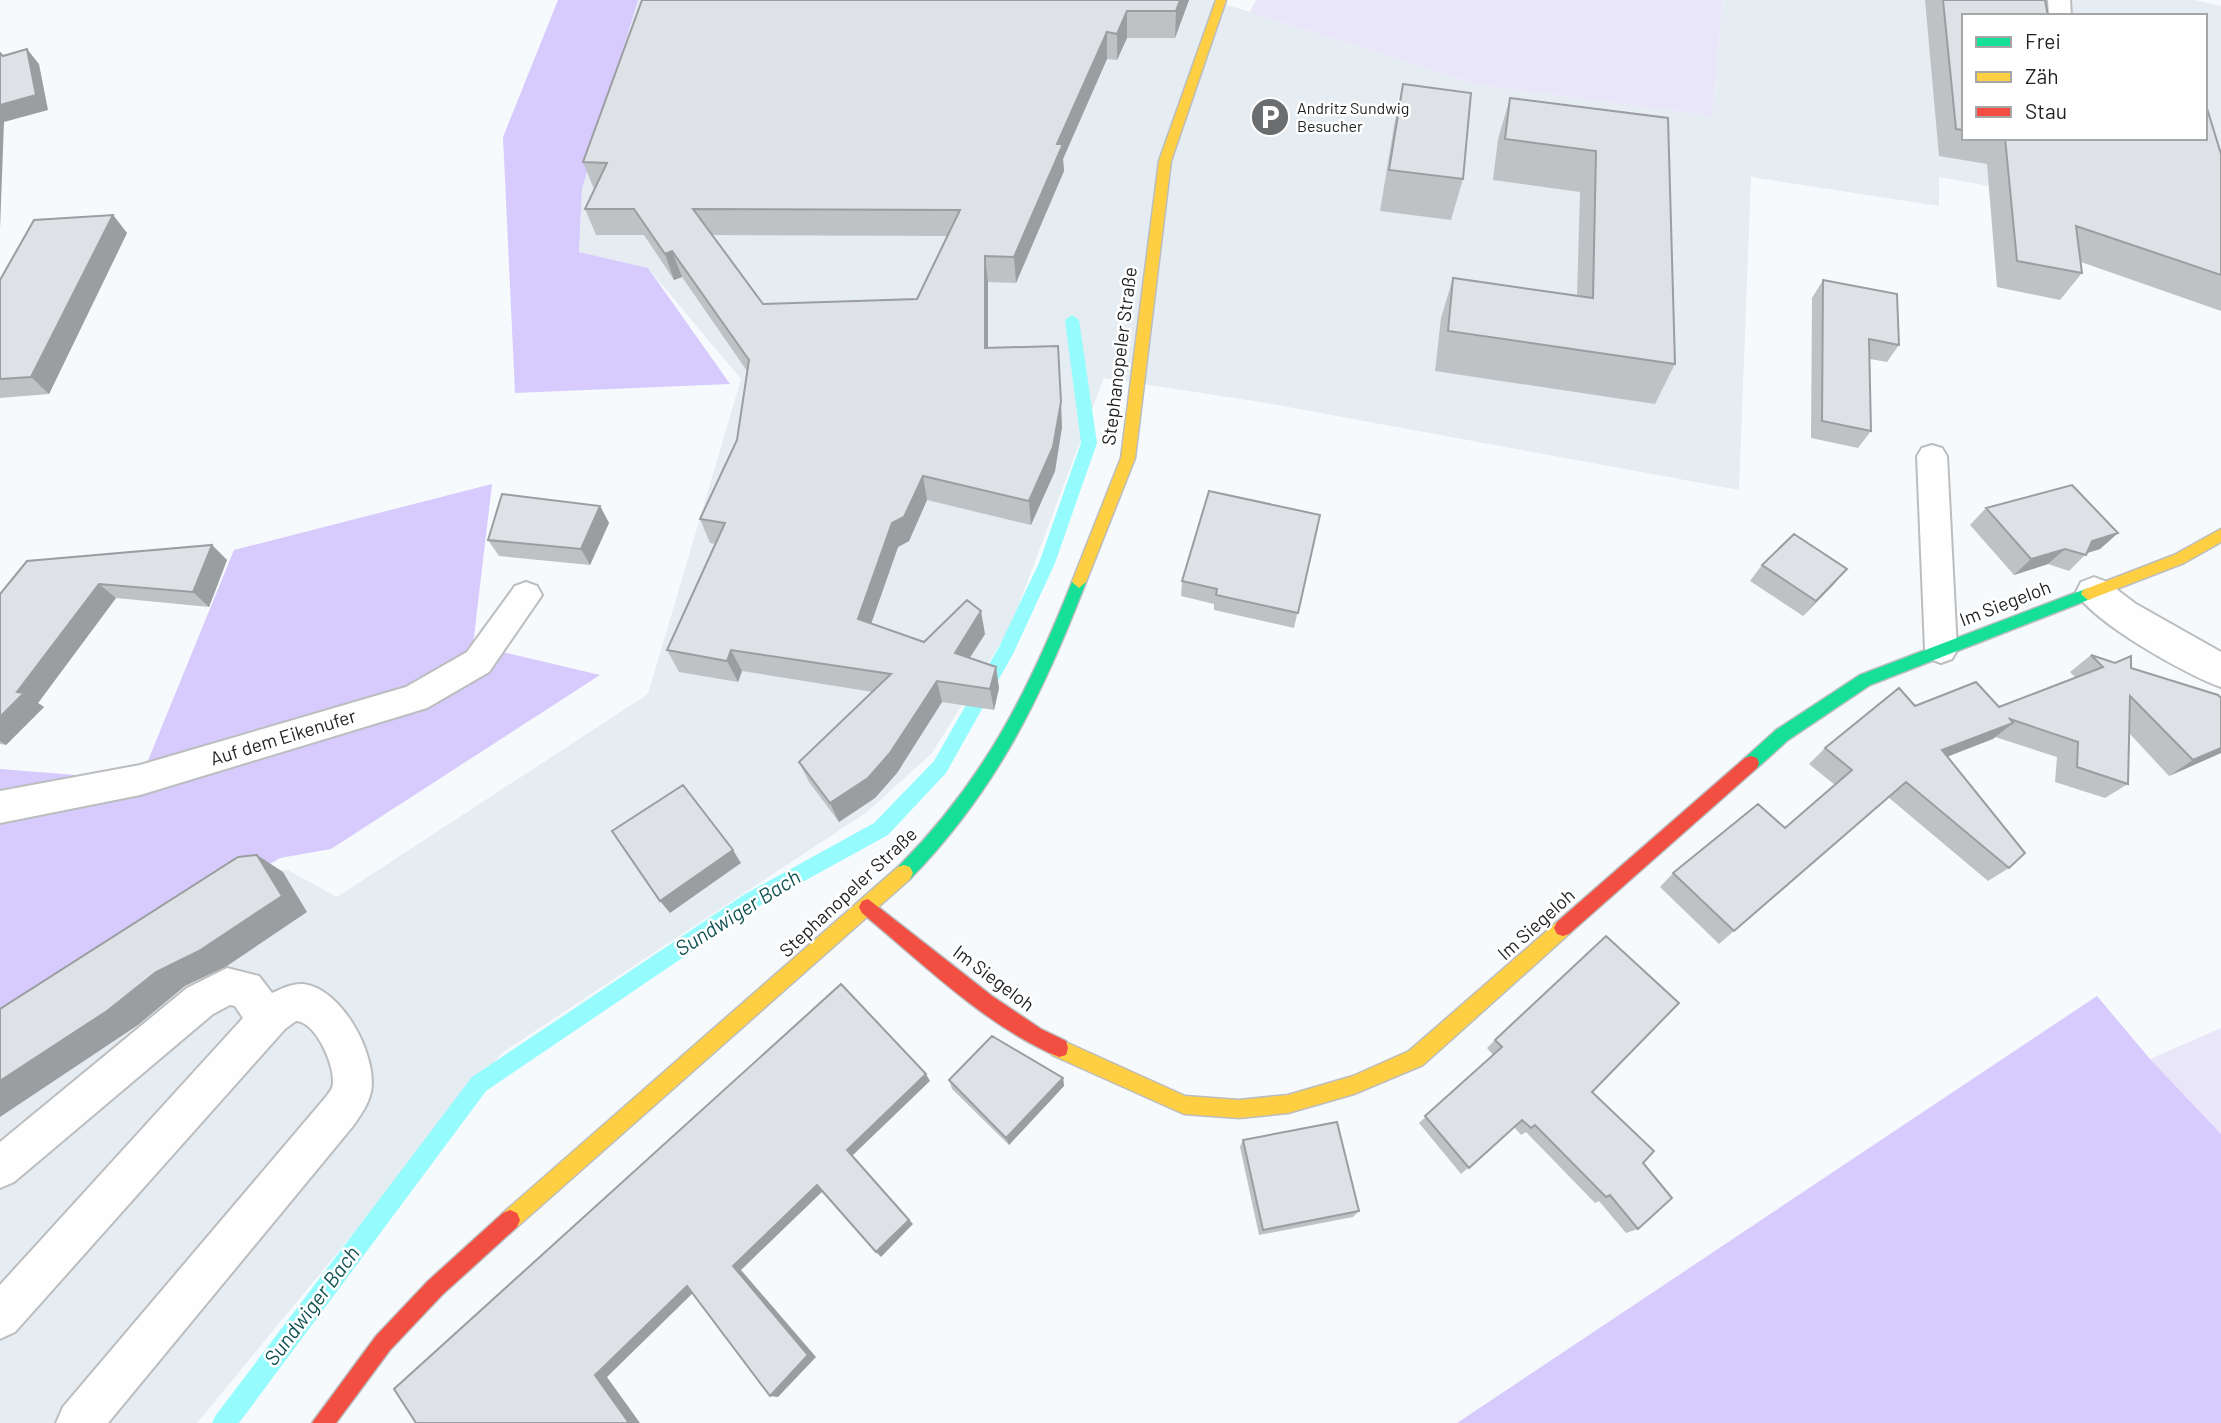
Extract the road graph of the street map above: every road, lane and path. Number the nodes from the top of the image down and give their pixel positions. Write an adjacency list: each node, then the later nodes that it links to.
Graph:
1 (1221, 0): 9 (street, Stephanopeler Straße)
2 (1932, 456): 6 (lane)
3 (2221, 535): 4 (street, Im Siegeloh)
4 (2094, 592): 6 (street, Im Siegeloh); 7 (street)
5 (526, 595): 8 (lane, Auf dem Eikenufer)
6 (1941, 650): 9 (street, Im Siegeloh)
7 (2221, 671)
8 (0, 807)
9 (868, 907): 14 (street, Stephanopeler Straße)
10 (267, 1020): 11 (lane); 12 (lane); 13 (lane)
11 (0, 1168)
12 (0, 1317)
13 (79, 1423)
14 (323, 1423)

